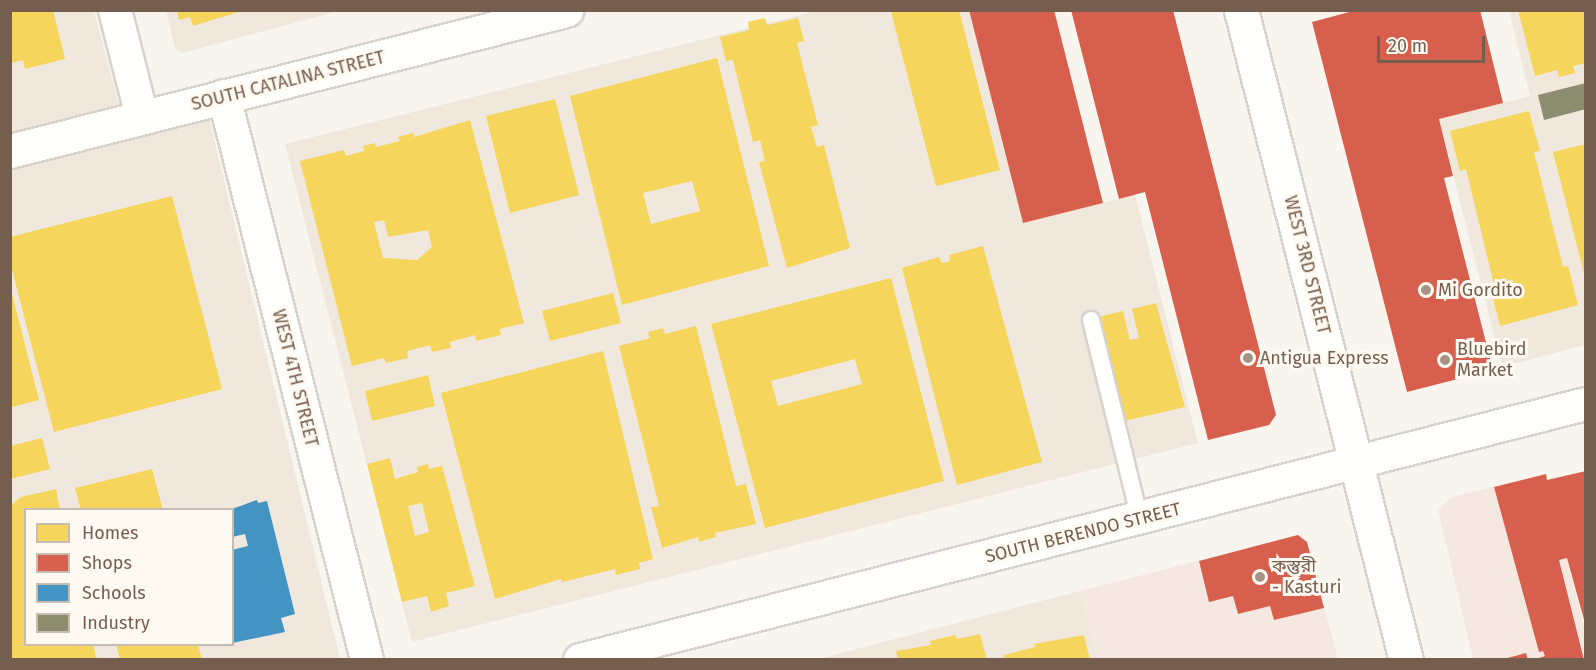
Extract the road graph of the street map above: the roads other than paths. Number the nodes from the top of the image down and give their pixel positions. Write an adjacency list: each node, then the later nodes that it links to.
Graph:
1 (115, 10): 5 (street)
2 (566, 10): 4 (main road, SOUTH CATALINA STREET)
3 (1241, 10): 9 (main road, WEST 3RD STREET)
4 (224, 96): 5 (main road, SOUTH CATALINA STREET); 11 (street, WEST 4TH STREET)
5 (142, 117): 6 (main road, SOUTH CATALINA STREET)
6 (10, 151)
7 (1091, 320): 10 (lane)
8 (1586, 404): 9 (street, SOUTH BERENDO STREET)
9 (1357, 463): 10 (street, SOUTH BERENDO STREET); 13 (main road, WEST 3RD STREET)
10 (1140, 520): 12 (street, SOUTH BERENDO STREET)
11 (367, 660)
12 (580, 660)
13 (1406, 660)

